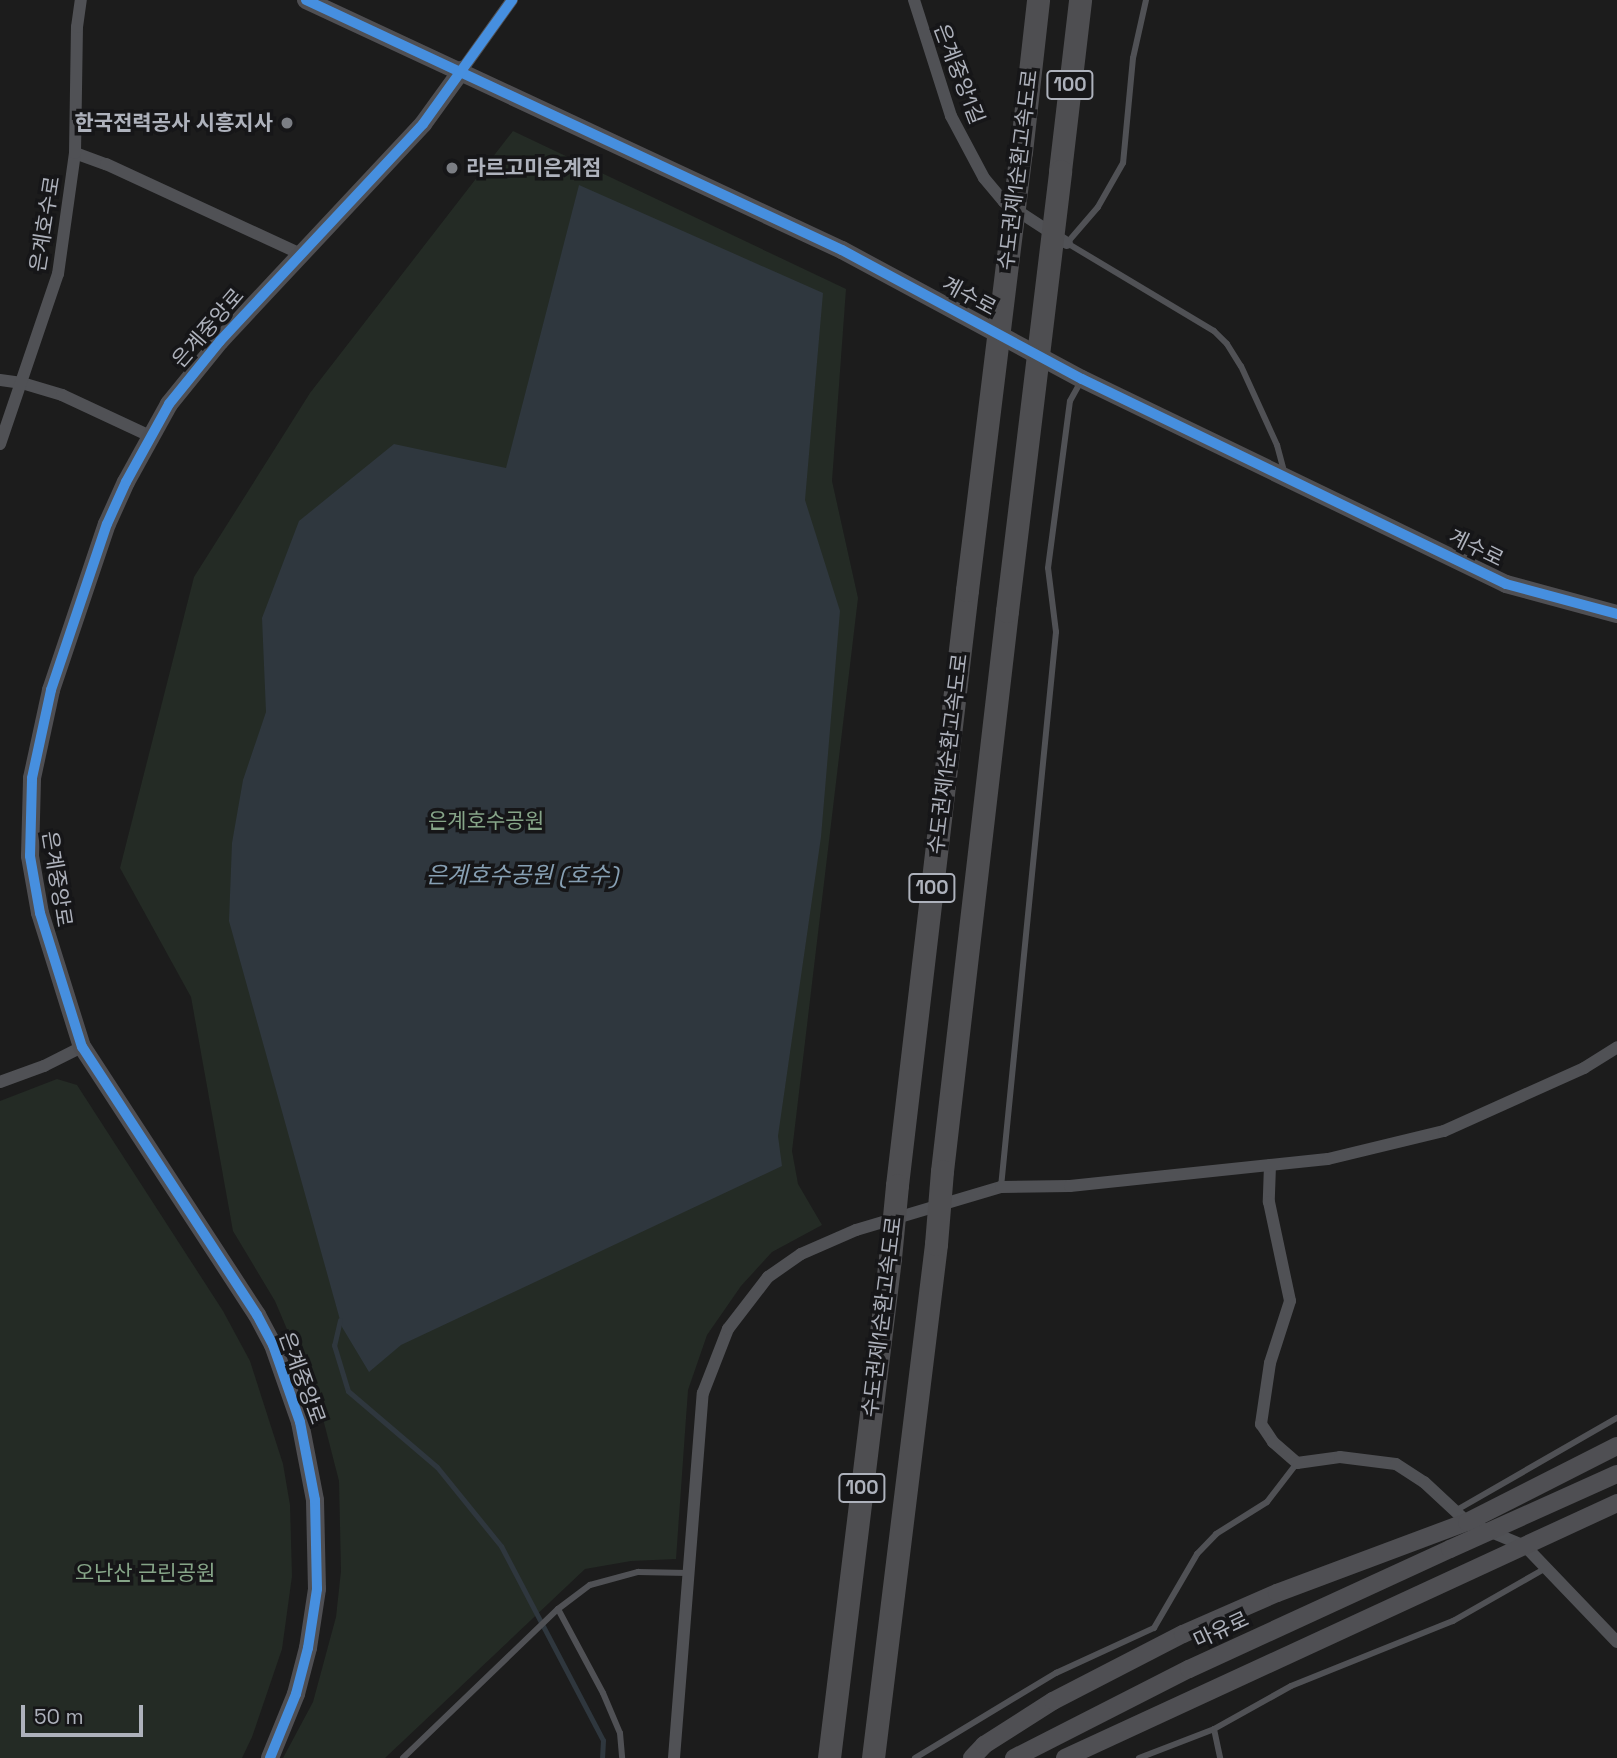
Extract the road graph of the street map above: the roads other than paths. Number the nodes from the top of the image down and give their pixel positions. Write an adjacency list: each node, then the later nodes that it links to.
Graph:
1 (80, 0): 11 (street, 은계호수로)
2 (306, 0): 10 (street, 계수로)
3 (512, 0): 10 (street, 은계중앙로)
4 (914, 0): 12 (street, 은계중앙1길)
5 (1038, 0): 42 (highway, 수도권제1순환고속도로 / 100, bridge)
6 (1080, 0): 9 (highway, 수도권제1순환고속도로 / 100)
7 (1089, 0): 9 (lane)
8 (1146, 0): 12 (lane)
9 (1077, 25): 43 (highway, 수도권제1순환고속도로 / 100, bridge)
10 (461, 70): 13 (street, 은계중앙로); 14 (street, 계수로)
11 (75, 153): 13 (street); 16 (street, 은계호수로)
12 (1067, 243): 19 (lane)
13 (300, 254): 17 (street, 은계중앙로)
14 (1082, 379): 19 (street, 계수로); 25 (lane)
15 (0, 380): 16 (street)
16 (22, 383): 17 (street); 18 (street, 은계호수로)
17 (150, 436): 21 (street, 은계중앙로)
18 (0, 444)
19 (1286, 478): 20 (street, 계수로)
20 (1617, 614)
21 (82, 1047): 23 (street); 38 (street, 은계중앙로)
22 (1617, 1047): 24 (street)
23 (0, 1082)
24 (1270, 1165): 25 (street); 28 (street)
25 (1001, 1187): 34 (street)
26 (1617, 1418): 31 (lane)
27 (1617, 1446): 31 (street)
28 (1297, 1463): 31 (street); 44 (lane)
29 (1617, 1474): 46 (street, 마유로, bridge)
30 (1617, 1503): 32 (street)
31 (1461, 1517): 32 (street); 45 (street)
32 (1525, 1546): 33 (street); 47 (street)
33 (1546, 1568): 36 (street); 37 (lane)
34 (688, 1573): 35 (lane); 41 (street)
35 (556, 1612): 39 (lane); 40 (lane)
36 (1617, 1642)
37 (1214, 1728): 48 (lane); 49 (lane)
38 (270, 1758)
39 (403, 1758)
40 (622, 1758)
41 (674, 1758)
42 (829, 1758)
43 (873, 1758)
44 (915, 1758)
45 (972, 1758)
46 (1014, 1758)
47 (1065, 1758)
48 (1139, 1758)
49 (1220, 1758)

